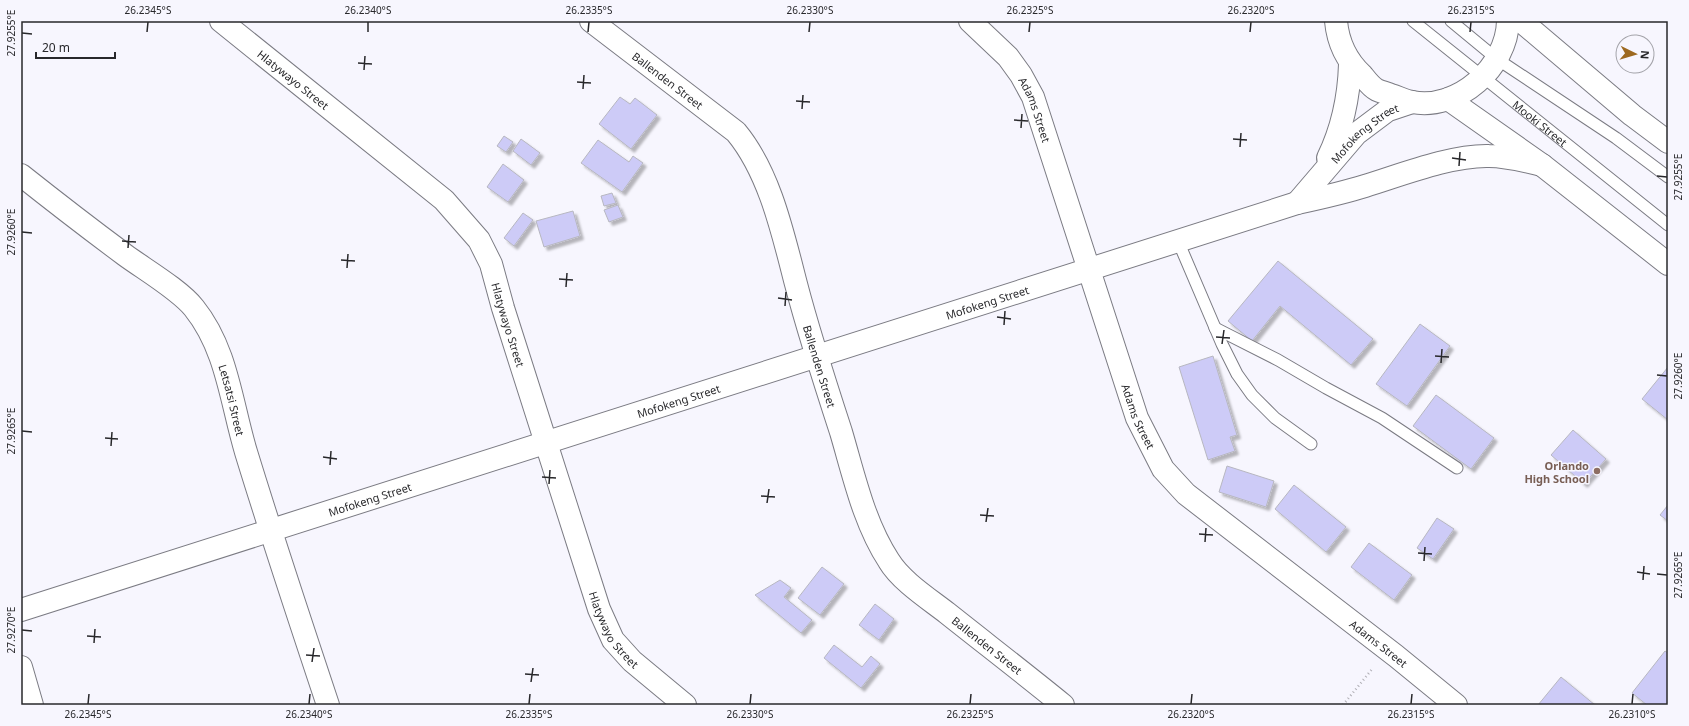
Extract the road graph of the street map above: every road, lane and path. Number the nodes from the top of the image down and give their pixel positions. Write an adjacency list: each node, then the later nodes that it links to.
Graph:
1 (221, 21): 26 (street, Hlatywayo Street)
2 (591, 21): 25 (street, Ballenden Street)
3 (970, 21): 23 (street, Adams Street)
4 (1336, 21): 10 (street)
5 (1413, 21): 11 (lane, Mooki Street)
6 (1451, 21): 9 (lane)
7 (1508, 21): 9 (street)
8 (1521, 21): 14 (street)
9 (1497, 59): 11 (street); 18 (lane)
10 (1350, 64): 13 (street); 16 (street, Mofokeng Street)
11 (1483, 78): 12 (street); 20 (lane, Mooki Street)
12 (1448, 99): 13 (street); 15 (street)
13 (1412, 102): 16 (street, Mofokeng Street)
14 (1668, 142)
15 (1542, 165): 19 (street); 22 (street)
16 (1323, 172): 19 (street, Mofokeng Street)
17 (21, 175): 29 (street, Letsatsi Street)
18 (1668, 177)
19 (1297, 203): 21 (street, Mofokeng Street)
20 (1668, 225)
21 (1178, 241): 23 (street, Mofokeng Street); 24 (lane)
22 (1668, 264)
23 (1088, 270): 25 (street, Mofokeng Street); 31 (street, Adams Street)
24 (1215, 328): 27 (lane); 28 (lane)
25 (817, 357): 26 (street, Mofokeng Street); 36 (street, Ballenden Street)
26 (546, 443): 29 (street, Mofokeng Street); 35 (street, Hlatywayo Street)
27 (1311, 444)
28 (1457, 468)
29 (270, 531): 30 (street, Mofokeng Street); 34 (street, Letsatsi Street)
30 (21, 610)
31 (1388, 649): 37 (path); 38 (street, Adams Street)
32 (21, 667): 33 (street)
33 (32, 705)
34 (328, 705)
35 (685, 705)
36 (1063, 705)
37 (1343, 705)
38 (1456, 705)

